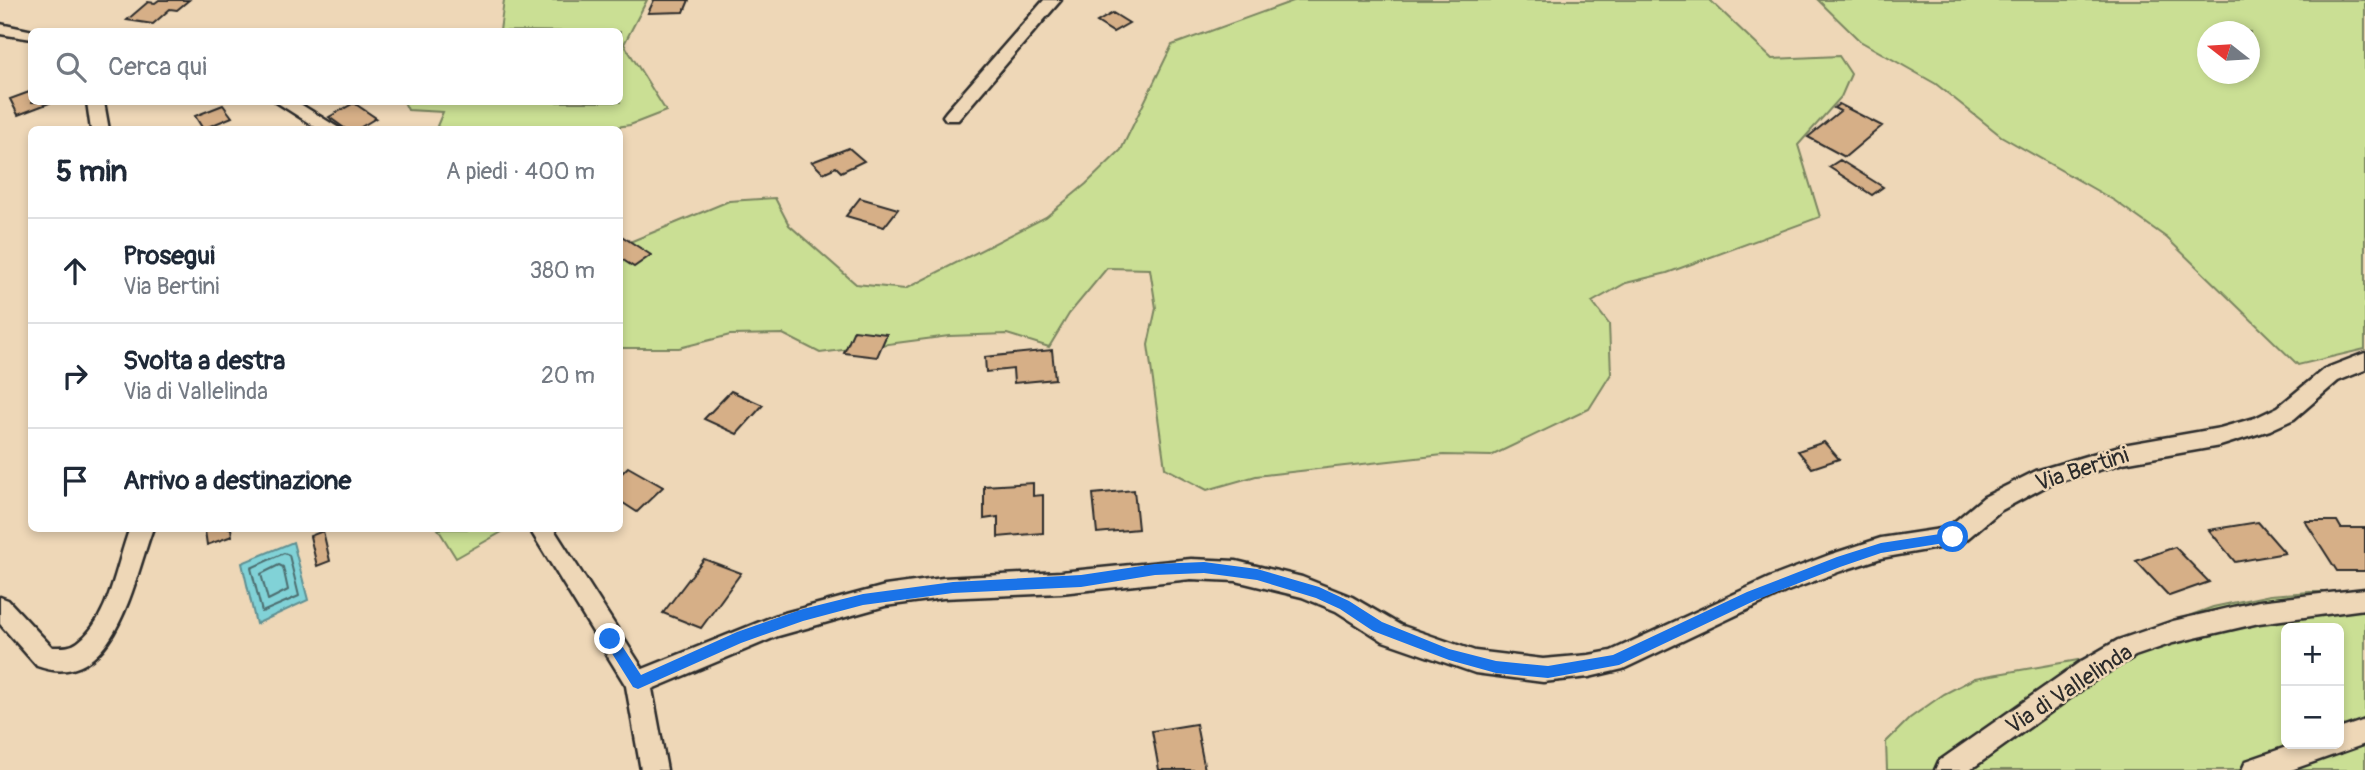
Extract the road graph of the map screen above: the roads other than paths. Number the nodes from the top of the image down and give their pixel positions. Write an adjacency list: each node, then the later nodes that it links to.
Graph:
1 (1053, 0): 6 (street)
2 (0, 29): 3 (street)
3 (28, 33)
4 (96, 105): 7 (street)
5 (290, 105): 8 (street)
6 (952, 116)
7 (99, 126)
8 (327, 126)
9 (2365, 362): 14 (street, Via Bertini)
10 (140, 532): 13 (street)
11 (543, 532): 14 (street)
12 (2365, 599): 19 (street, Via di Vallelinda)
13 (0, 607)
14 (638, 683): 18 (street)
15 (2365, 732): 16 (street)
16 (2344, 739)
17 (2316, 749): 20 (street)
18 (653, 770)
19 (1948, 770)
20 (2255, 770)

